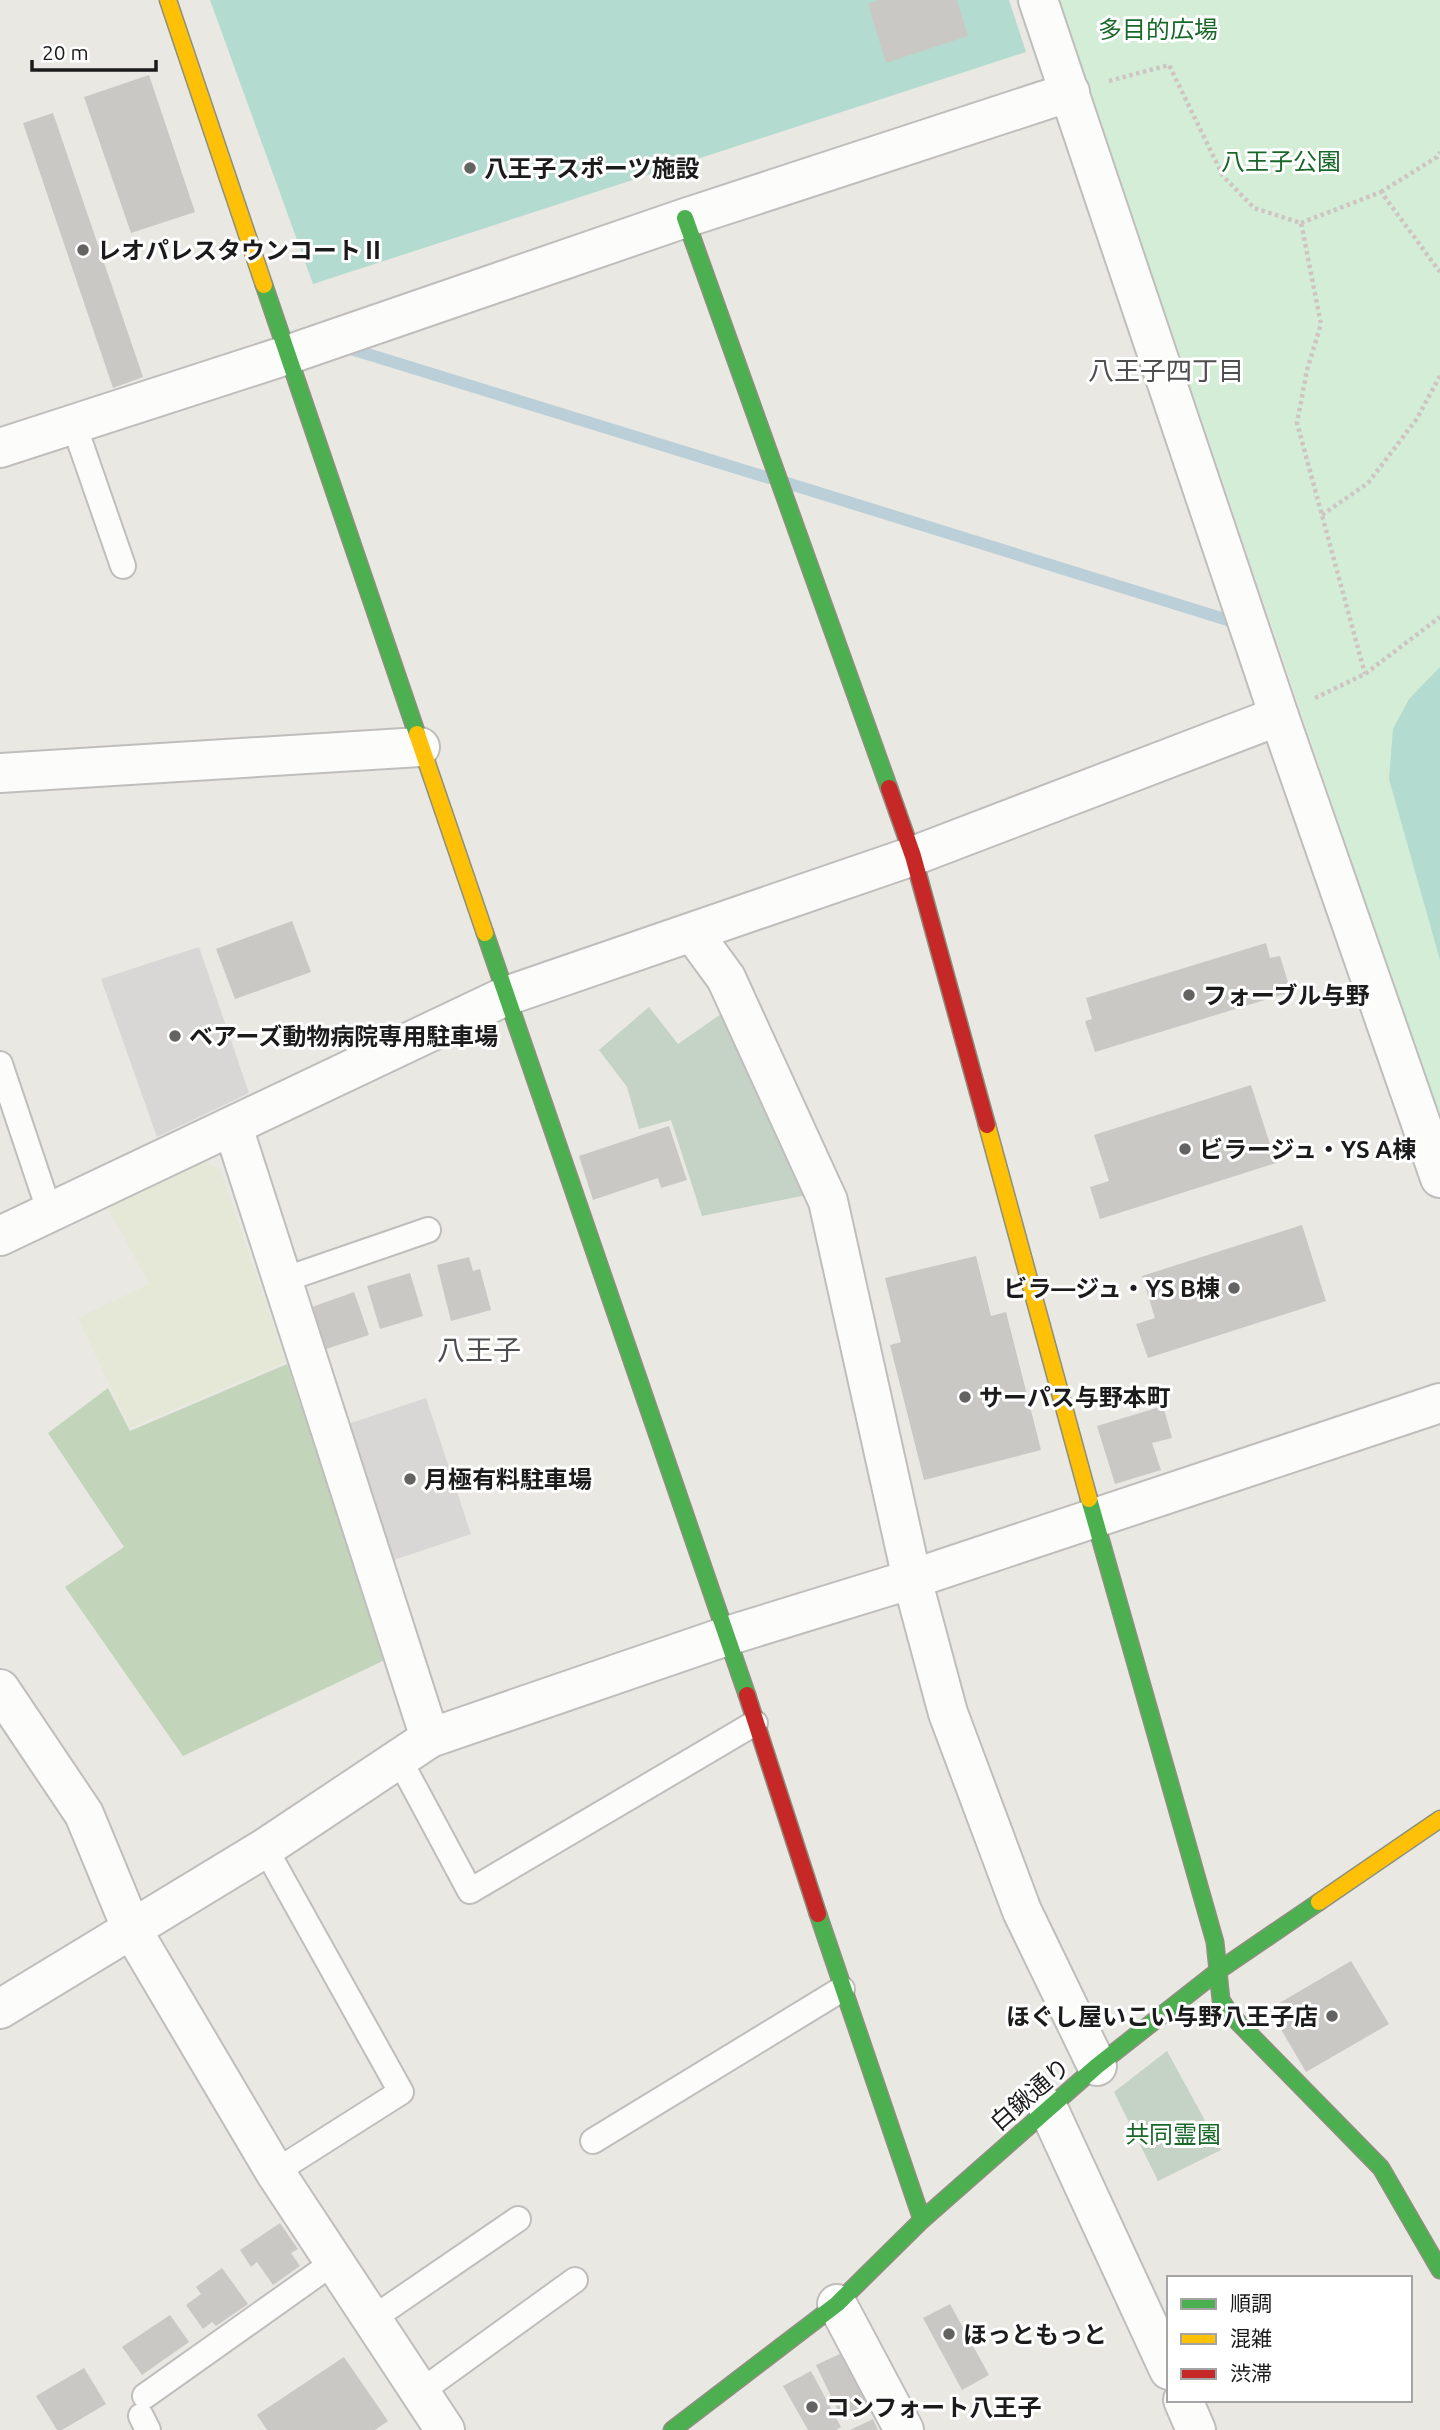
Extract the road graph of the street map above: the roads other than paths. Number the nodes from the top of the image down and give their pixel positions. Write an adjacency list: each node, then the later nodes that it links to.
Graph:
1 (168, 0): 5 (street)
2 (1038, 0): 3 (street)
3 (1070, 92): 4 (street); 9 (street)
4 (685, 218): 5 (street); 12 (street)
5 (287, 355): 6 (street); 10 (street)
6 (74, 425): 7 (street); 8 (lane)
7 (0, 449)
8 (123, 566)
9 (1279, 716): 12 (street); 17 (street)
10 (420, 747): 11 (street); 14 (street)
11 (0, 773)
12 (913, 856): 13 (street); 23 (street)
13 (693, 933): 14 (street); 24 (street)
14 (506, 996): 16 (street); 25 (street)
15 (0, 1064): 18 (lane)
16 (233, 1127): 18 (street); 21 (street)
17 (1440, 1178)
18 (50, 1213): 20 (street)
19 (428, 1230): 21 (lane)
20 (0, 1236)
21 (283, 1280): 29 (street)
22 (1440, 1403): 23 (street)
23 (1094, 1517): 24 (street); 34 (street)
24 (912, 1579): 25 (street); 37 (street)
25 (726, 1636): 27 (street); 29 (street)
26 (0, 1689): 28 (street)
27 (755, 1723): 30 (lane); 35 (street)
28 (10, 1726): 33 (street)
29 (430, 1738): 30 (street)
30 (398, 1759): 32 (street)
31 (1440, 1819): 34 (street, 白鍬通り)
32 (265, 1848): 33 (street); 40 (lane)
33 (132, 1930): 36 (street); 40 (street)
34 (1218, 1971): 37 (street, 白鍬通り); 43 (street)
35 (842, 1989): 39 (lane); 42 (street)
36 (0, 2009)
37 (1097, 2066): 38 (street, 白鍬通り)
38 (1048, 2108): 42 (street, 白鍬通り); 48 (street)
39 (593, 2141)
40 (275, 2172): 44 (street)
41 (518, 2219): 47 (lane)
42 (922, 2220): 46 (street, 白鍬通り)
43 (1438, 2260)
44 (334, 2262): 47 (street); 51 (lane)
45 (575, 2280): 49 (lane)
46 (837, 2304): 53 (street, 白鍬通り); 54 (street)
47 (372, 2319): 49 (street)
48 (1167, 2366)
49 (420, 2392): 52 (street)
50 (1184, 2402): 55 (street)
51 (145, 2414)
52 (443, 2429)
53 (672, 2430)
54 (904, 2430)
55 (1196, 2430)

